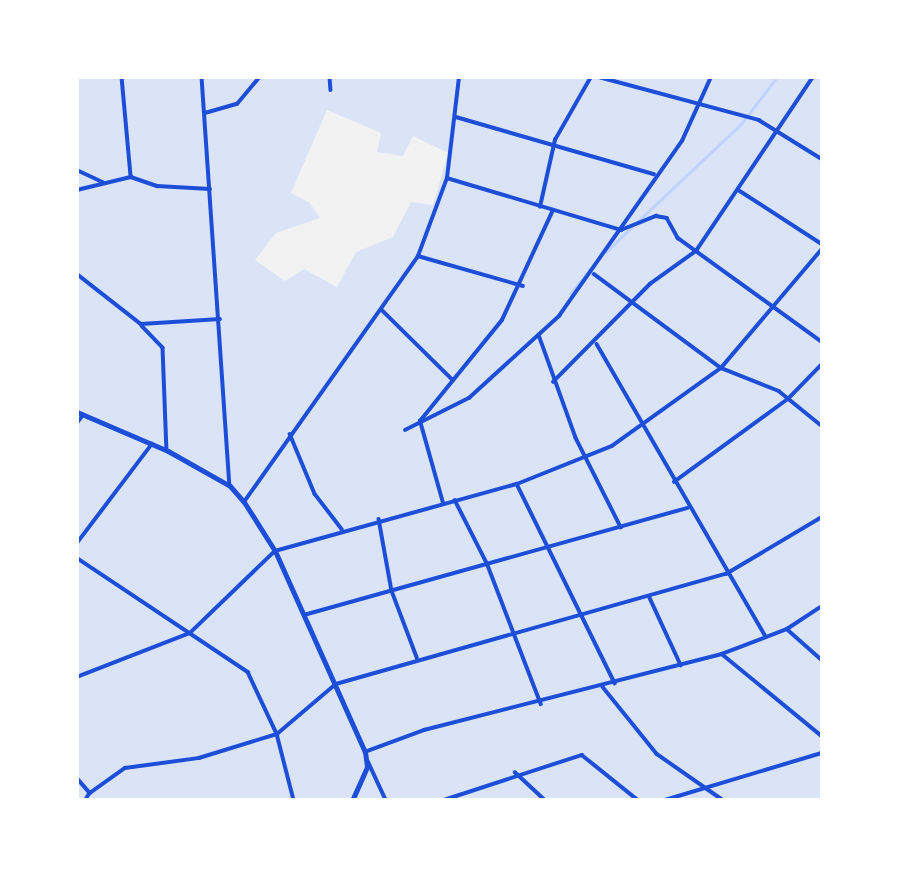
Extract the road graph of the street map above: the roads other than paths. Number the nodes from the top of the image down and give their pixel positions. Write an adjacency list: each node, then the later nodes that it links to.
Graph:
1 (122, 77): 19 (street)
2 (202, 77): 12 (street)
3 (260, 77): 12 (street)
4 (330, 77): 10 (street)
5 (459, 77): 13 (street)
6 (591, 77): 15 (street)
7 (599, 77): 11 (street)
8 (711, 77): 11 (street)
9 (813, 77): 14 (street)
10 (331, 90)
11 (698, 108): 14 (street); 18 (street)
12 (205, 113): 22 (street)
13 (456, 117): 15 (street); 20 (street)
14 (780, 132): 16 (street); 24 (street)
15 (555, 140): 18 (street); 25 (street)
16 (822, 159)
17 (77, 170): 21 (street)
18 (654, 174): 27 (street)
19 (131, 177): 21 (street); 22 (street)
20 (447, 178): 25 (street); 30 (street)
21 (103, 182): 23 (street)
22 (211, 189): 37 (street)
23 (77, 190)
24 (740, 191): 28 (street); 29 (street)
25 (540, 207): 26 (street)
26 (554, 210): 27 (street); 33 (street)
27 (621, 230): 29 (street); 32 (street)
28 (822, 247): 35 (street)
29 (696, 251): 34 (street); 35 (street)
30 (418, 256): 33 (street); 36 (street)
31 (77, 274): 38 (street)
32 (594, 274): 34 (street); 39 (street)
33 (523, 286): 44 (street)
34 (634, 301): 41 (street); 43 (street)
35 (770, 308): 40 (street); 43 (street)
36 (382, 310): 44 (street); 53 (street)
37 (220, 319): 38 (street); 59 (street)
38 (141, 324): 55 (street)
39 (539, 335): 45 (street); 49 (street)
40 (822, 342)
41 (597, 344): 45 (street); 48 (street)
42 (822, 364): 46 (street)
43 (721, 368): 46 (street); 48 (street)
44 (452, 379): 49 (street)
45 (553, 382): 56 (street)
46 (789, 398): 51 (street); 57 (street)
47 (80, 413): 50 (street); 54 (street)
48 (644, 418): 56 (street); 57 (street)
49 (420, 421): 52 (street); 62 (street)
50 (77, 423)
51 (822, 426)
52 (405, 430)
53 (290, 434): 61 (street); 67 (street)
54 (152, 444): 55 (street); 68 (street)
55 (168, 451): 59 (street)
56 (588, 458): 58 (street); 66 (street)
57 (674, 482): 63 (street)
58 (517, 484): 60 (street); 69 (street)
59 (230, 486): 61 (street)
60 (455, 500): 62 (street); 72 (street)
61 (244, 502): 70 (street)
62 (443, 503): 65 (street)
63 (687, 508): 66 (street); 73 (street)
64 (822, 517): 73 (street)
65 (379, 519): 67 (street); 74 (street)
66 (621, 527): 69 (street)
67 (342, 529): 70 (street)
68 (77, 543)
69 (548, 546): 72 (street); 78 (street)
70 (275, 551): 77 (street); 80 (street)
71 (77, 558): 80 (street)
72 (487, 562): 74 (street); 81 (street)
73 (726, 574): 75 (street); 82 (street)
74 (392, 591): 77 (street); 84 (street)
75 (650, 598): 78 (street); 86 (street)
76 (822, 606): 79 (street)
77 (304, 615): 88 (street)
78 (582, 615): 81 (street); 89 (street)
79 (787, 629): 82 (street); 85 (street)
80 (190, 633): 87 (street); 92 (street)
81 (514, 633): 84 (street); 91 (street)
82 (766, 637): 83 (street)
83 (722, 654): 86 (street); 93 (street)
84 (417, 657): 88 (street)
85 (822, 660)
86 (681, 665): 89 (street)
87 (77, 677)
88 (335, 684): 92 (street); 94 (street)
89 (615, 684): 90 (street)
90 (603, 687): 91 (street); 99 (street)
91 (541, 704): 94 (street)
92 (277, 734): 100 (street); 103 (street)
93 (822, 736)
94 (365, 751): 96 (street)
95 (822, 753): 99 (street)
96 (368, 760): 104 (street); 105 (street)
97 (515, 772): 101 (street); 108 (street); 109 (street)
98 (77, 778): 100 (street)
99 (707, 788): 110 (street); 111 (street)
100 (90, 793): 102 (street)
101 (456, 796): 106 (street); 107 (street)
102 (86, 800)
103 (294, 800)
104 (352, 800)
105 (386, 800)
106 (444, 800)
107 (461, 800)
108 (545, 800)
109 (638, 800)
110 (665, 800)
111 (723, 800)

